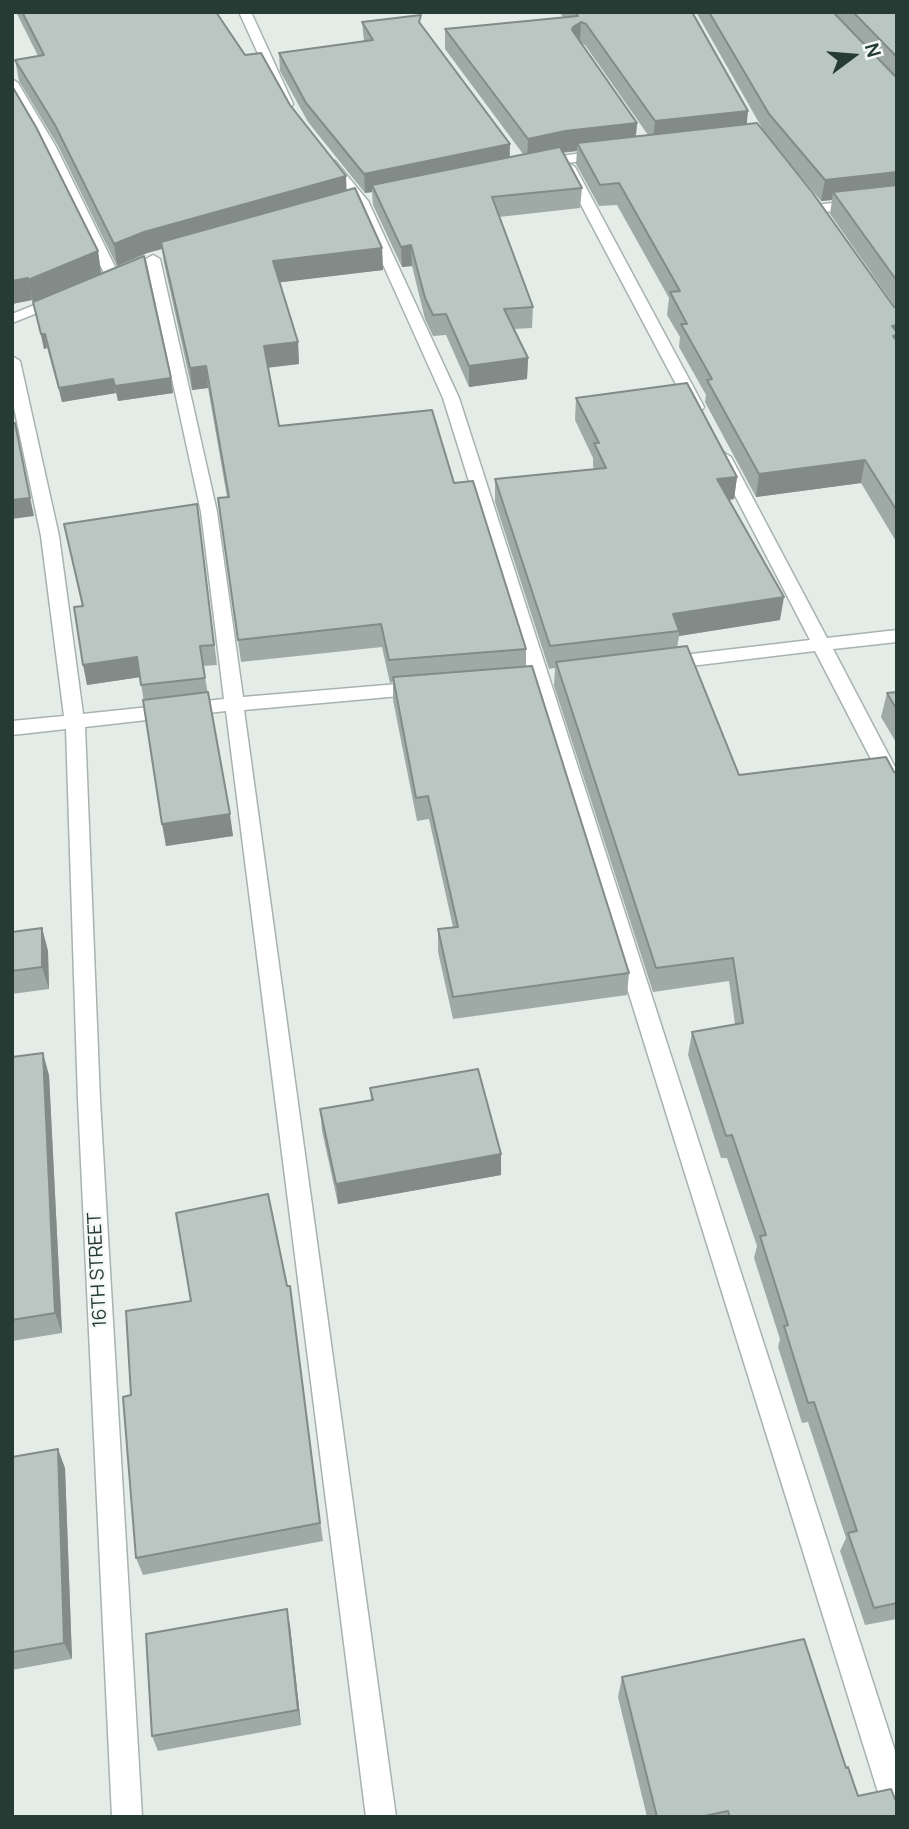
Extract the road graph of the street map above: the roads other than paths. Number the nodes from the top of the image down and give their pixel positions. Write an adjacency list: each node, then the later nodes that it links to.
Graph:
1 (245, 12): 3 (street)
2 (12, 83): 11 (street)
3 (293, 114)
4 (624, 152): 6 (street)
5 (321, 153): 19 (street)
6 (564, 159): 7 (street); 16 (street)
7 (521, 166)
8 (897, 199): 9 (street)
9 (838, 241)
10 (154, 260): 21 (street)
11 (112, 277)
12 (76, 293): 13 (street)
13 (12, 319)
14 (12, 361): 22 (street, 16TH STREET)
15 (897, 636): 16 (street)
16 (822, 643): 17 (street); 24 (street)
17 (646, 665)
18 (565, 675): 19 (street)
19 (531, 679): 25 (street)
20 (442, 687): 21 (street)
21 (236, 704): 22 (street); 27 (street)
22 (75, 724): 23 (street); 26 (street, 16TH STREET)
23 (12, 729)
24 (897, 790)
25 (897, 1805)
26 (127, 1817)
27 (382, 1817)

